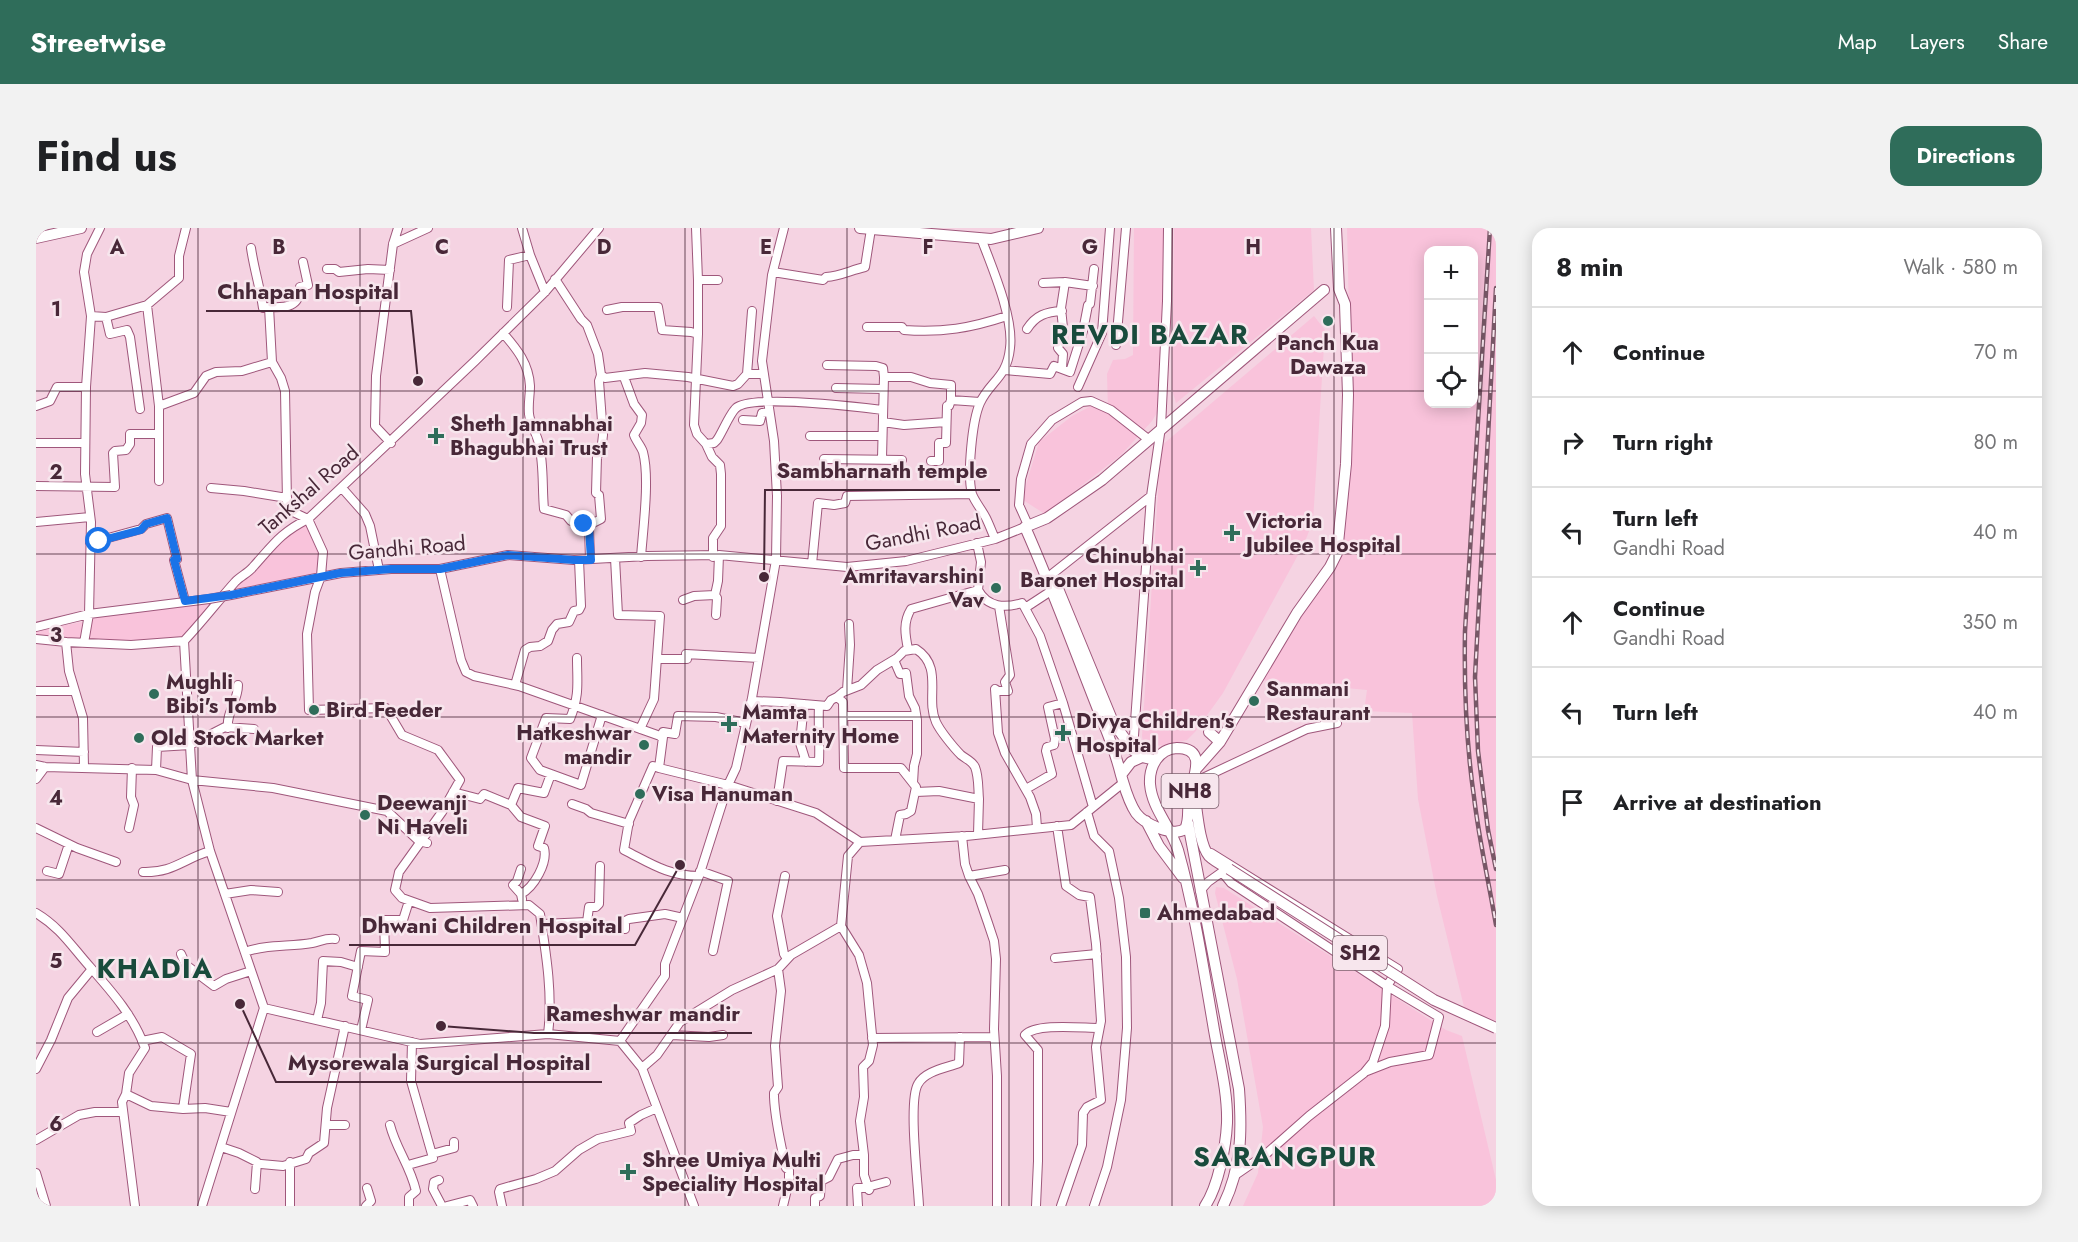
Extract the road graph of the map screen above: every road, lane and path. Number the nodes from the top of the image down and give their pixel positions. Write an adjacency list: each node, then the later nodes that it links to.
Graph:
1 (81, 228): 17 (main road)
2 (100, 228): 40 (street)
3 (186, 228): 34 (street)
4 (398, 228): 18 (street)
5 (428, 228): 18 (street)
6 (522, 228): 20 (street)
7 (599, 228): 26 (street, Tankshal Road)
8 (696, 228): 27 (street)
9 (784, 228): 25 (street)
10 (1038, 228): 16 (main road)
11 (1110, 228): 59 (street)
12 (1126, 228): 47 (street)
13 (1168, 228): 73 (street)
14 (1336, 228): 154 (main road)
15 (866, 229): 16 (main road); 25 (street)
16 (976, 235): 41 (street)
17 (36, 238)
18 (393, 244): 24 (street)
19 (251, 248): 35 (street)
20 (530, 255): 33 (street); 36 (street)
21 (303, 262): 35 (street)
22 (327, 269): 24 (street)
23 (1094, 269): 31 (street)
24 (390, 270): 78 (street)
25 (773, 272): 53 (street)
26 (555, 279): 33 (street, Tankshal Road); 54 (street)
27 (698, 280): 28 (street); 46 (street)
28 (718, 280)
29 (1065, 282): 30 (street); 31 (street); 39 (street)
30 (1043, 283)
31 (1093, 286): 50 (street)
32 (1324, 290): 73 (main road, Gandhi Road)
33 (545, 292): 45 (street, Tankshal Road)
34 (147, 305): 42 (street); 66 (street)
35 (268, 307): 48 (street)
36 (507, 307)
37 (607, 310): 46 (street)
38 (752, 311): 52 (street)
39 (1062, 311): 44 (street); 50 (street)
40 (90, 316): 42 (street); 58 (street)
41 (1007, 316): 43 (street); 51 (street)
42 (106, 317): 67 (street)
43 (867, 327)
44 (1027, 328)
45 (503, 333): 78 (street, Tankshal Road); 98 (street)
46 (698, 334): 57 (street)
47 (1116, 345)
48 (272, 362): 66 (street); 93 (street)
49 (827, 365): 55 (street)
50 (1062, 368): 51 (street)
51 (1005, 370): 64 (street)
52 (747, 374): 53 (street); 57 (street)
53 (764, 374): 63 (street)
54 (601, 375): 56 (street); 98 (street)
55 (884, 376): 61 (street); 62 (street)
56 (624, 377): 57 (street); 103 (street)
57 (696, 380): 81 (street)
58 (86, 387): 65 (street); 80 (street)
59 (1078, 387)
60 (836, 388): 61 (street)
61 (883, 389): 68 (street)
62 (951, 400): 64 (street); 72 (street)
63 (768, 402): 68 (street); 69 (street); 81 (street)
64 (980, 402): 91 (street)
65 (36, 406)
66 (159, 406): 74 (street)
67 (140, 409)
68 (883, 410): 71 (street)
69 (769, 412): 70 (street); 107 (street)
70 (743, 420)
71 (883, 422): 72 (street); 76 (street)
72 (946, 422): 85 (street)
73 (1161, 427): 77 (main road, Gandhi Road); 92 (street)
74 (159, 434): 86 (street); 88 (street)
75 (810, 436): 76 (street)
76 (882, 436): 82 (street)
77 (1148, 439): 97 (main road, Gandhi Road); 97 (street)
78 (391, 442): 90 (street, Tankshal Road)
79 (36, 443): 80 (street)
80 (85, 443): 88 (street)
81 (706, 444): 102 (street)
82 (882, 458): 83 (street); 84 (street)
83 (824, 459)
84 (902, 460)
85 (931, 461)
86 (159, 481)
87 (36, 486): 88 (street)
88 (86, 486): 94 (street)
89 (211, 488): 93 (street)
90 (342, 488): 95 (street, Tankshal Road); 110 (street)
91 (972, 494): 99 (street); 108 (street)
92 (1151, 496): 111 (street); 158 (street)
93 (287, 498): 95 (street)
94 (90, 518): 96 (street); 100 (street)
95 (308, 519): 112 (street); 125 (street, Tankshal Road)
96 (36, 522)
97 (1028, 525): 99 (street, Gandhi Road); 111 (main road); 114 (main road)
98 (587, 526): 106 (street)
99 (995, 539): 101 (street, Gandhi Road)
100 (90, 543): 117 (street); 120 (street)
101 (977, 543): 108 (street, Gandhi Road); 113 (street)
102 (716, 556): 103 (street, Gandhi Road); 107 (street, Gandhi Road); 115 (street)
103 (641, 557): 104 (street, Gandhi Road)
104 (615, 558): 106 (street, Gandhi Road); 131 (street)
105 (579, 560): 106 (street, Gandhi Road); 109 (street, Gandhi Road); 134 (street)
106 (591, 560)
107 (776, 560): 108 (street, Gandhi Road); 130 (street)
108 (812, 564)
109 (440, 569): 110 (street, Gandhi Road); 134 (street)
110 (379, 570): 112 (street, Gandhi Road)
111 (1052, 574): 158 (main road)
112 (321, 576): 117 (street, Gandhi Road, bridge); 175 (street)
113 (978, 590): 118 (street); 128 (street)
114 (1051, 591): 119 (street); 169 (main road)
115 (715, 596): 116 (street); 121 (street)
116 (683, 600)
117 (185, 601): 120 (street)
118 (999, 606): 119 (street); 174 (street)
119 (1025, 608): 140 (street)
120 (89, 614): 123 (street); 127 (street)
121 (716, 615)
122 (849, 624): 135 (street)
123 (36, 627)
124 (36, 639): 126 (street)
125 (184, 641): 127 (street); 155 (street)
126 (66, 642): 127 (street); 137 (street)
127 (84, 643)
128 (908, 649): 132 (street); 176 (street)
129 (577, 658): 142 (street)
130 (759, 658): 131 (street); 139 (street)
131 (658, 659): 151 (street)
132 (894, 660): 135 (street); 146 (street)
133 (238, 685): 149 (street)
134 (515, 685): 142 (street)
135 (848, 690): 138 (street)
136 (36, 691): 137 (street)
137 (75, 692): 157 (street)
138 (837, 697): 143 (street); 145 (street)
139 (752, 701): 141 (street); 147 (street)
140 (1063, 703): 174 (street); 180 (street)
141 (804, 704): 143 (street); 160 (street)
142 (575, 706): 144 (street); 167 (street)
143 (819, 706): 160 (street)
144 (602, 715): 151 (street); 167 (street)
145 (844, 716): 146 (street); 173 (street)
146 (916, 716): 173 (street)
147 (746, 723): 153 (street); 172 (street)
148 (1337, 723): 171 (street)
149 (228, 728): 150 (street); 155 (street)
150 (254, 729)
151 (640, 729): 153 (street)
152 (1209, 732): 154 (main road)
153 (661, 737): 164 (street)
154 (1220, 742): 165 (main road)
155 (190, 745): 166 (street); 170 (street)
156 (36, 750): 157 (street)
157 (84, 752): 162 (street)
158 (1138, 753): 159 (main road); 169 (main road)
159 (1155, 760): 165 (main road, NH8); 188 (main road, NH8)
160 (806, 762): 177 (street)
161 (41, 766): 162 (street); 168 (street)
162 (84, 767): 163 (street)
163 (132, 768): 166 (street); 186 (street)
164 (659, 768): 172 (street); 183 (street)
165 (1197, 768): 171 (main road, NH8)
166 (156, 770): 170 (street)
167 (551, 774): 179 (street)
168 (36, 779)
169 (1122, 779): 180 (street); 181 (main road)
170 (192, 780): 192 (street); 196 (street)
171 (1192, 783): 182 (main road, NH8); 198 (main road)
172 (728, 785): 177 (street); 206 (street)
173 (914, 787): 176 (street); 191 (street)
174 (1026, 789): 187 (street)
175 (453, 792): 179 (street); 192 (street)
176 (979, 799): 189 (street)
177 (777, 801): 193 (street)
178 (572, 804): 183 (street)
179 (511, 805): 213 (street)
180 (1090, 810): 184 (street); 294 (street)
181 (1146, 821): 188 (main road); 209 (main road)
182 (1188, 823): 188 (main road, NH8); 197 (main road)
183 (629, 824): 206 (street)
184 (1057, 826): 187 (street); 225 (street)
185 (36, 828): 194 (street)
186 (129, 828)
187 (1037, 828): 189 (street)
188 (1171, 831): 195 (main road)
189 (978, 834): 190 (street)
190 (962, 836): 191 (street); 208 (street)
191 (895, 840): 193 (street)
192 (423, 842): 214 (street)
193 (860, 842): 220 (street)
194 (69, 844): 199 (street); 203 (street)
195 (1177, 846): 197 (main road); 209 (main road)
196 (210, 851): 205 (street); 212 (street)
197 (1193, 854): 198 (main road); 210 (main road)
198 (1206, 856): 204 (main road, SH2); 232 (street)
199 (116, 862)
200 (600, 866): 218 (street)
201 (521, 869): 213 (street)
202 (1005, 870): 208 (street)
203 (47, 871)
204 (1225, 871): 210 (street); 232 (street); 238 (main road, SH2, bridge)
205 (143, 872)
206 (699, 874): 217 (street); 222 (street)
207 (785, 876): 227 (street)
208 (969, 876): 245 (street)
209 (1187, 883): 295 (main road)
210 (1200, 891): 270 (main road)
211 (278, 892): 212 (street)
212 (225, 894): 223 (street)
213 (521, 894): 215 (street)
214 (410, 901): 215 (street); 228 (street)
215 (524, 905): 219 (street)
216 (36, 913): 229 (street)
217 (683, 918): 218 (street); 248 (street)
218 (586, 922): 219 (street)
219 (542, 924): 241 (street)
220 (841, 926): 227 (street); 246 (street)
221 (335, 939): 223 (street)
222 (713, 951)
223 (245, 952): 231 (street)
224 (181, 954): 231 (street)
225 (1097, 954): 226 (street); 237 (street)
226 (1055, 958)
227 (787, 959): 230 (street)
228 (358, 967): 235 (street); 239 (street)
229 (92, 969): 234 (street); 251 (street)
230 (778, 969): 242 (street); 287 (street)
231 (251, 971): 233 (street)
232 (1387, 986): 252 (street); 252 (street)
233 (264, 1008): 235 (street); 257 (street)
234 (128, 1014): 240 (street); 247 (street)
235 (317, 1020): 236 (street)
236 (345, 1026): 239 (street); 258 (street)
237 (1099, 1028): 292 (street); 293 (street)
238 (1496, 1028)
239 (361, 1030): 249 (street)
240 (97, 1032)
241 (548, 1034): 248 (street); 249 (street)
242 (672, 1035): 243 (street); 250 (street)
243 (723, 1035)
244 (960, 1037): 245 (street); 246 (street); 290 (street)
245 (994, 1037): 291 (street)
246 (872, 1038): 265 (street)
247 (142, 1041): 253 (street); 255 (street)
248 (620, 1041): 250 (street)
249 (412, 1042): 264 (street)
250 (642, 1068): 254 (street)
251 (36, 1069)
252 (1364, 1073): 270 (street)
253 (126, 1094): 255 (street); 256 (street)
254 (657, 1108): 285 (street); 286 (street)
255 (183, 1109): 257 (street)
256 (123, 1112): 261 (street); 277 (street)
257 (231, 1112): 263 (street)
258 (326, 1125): 259 (street); 266 (street)
259 (345, 1125)
260 (390, 1125): 268 (street)
261 (36, 1140)
262 (454, 1143): 264 (street)
263 (221, 1147): 275 (street); 278 (street)
264 (432, 1154): 268 (street)
265 (864, 1155): 274 (street); 288 (street)
266 (290, 1162): 267 (street); 279 (street)
267 (261, 1164)
268 (408, 1165): 281 (street)
269 (36, 1173): 276 (street)
270 (1234, 1176): 296 (main road)
271 (439, 1180): 282 (street)
272 (886, 1182): 274 (street)
273 (367, 1188): 280 (street)
274 (868, 1188): 289 (street)
275 (255, 1189)
276 (46, 1206)
277 (135, 1206)
278 (202, 1206)
279 (290, 1206)
280 (366, 1206)
281 (409, 1206)
282 (442, 1206)
283 (447, 1206): 284 (street)
284 (473, 1206)
285 (502, 1206)
286 (694, 1206)
287 (783, 1206)
288 (815, 1206)
289 (858, 1206)
290 (919, 1206)
291 (998, 1206)
292 (1036, 1206)
293 (1061, 1206)
294 (1094, 1206)
295 (1205, 1206)
296 (1223, 1206)

